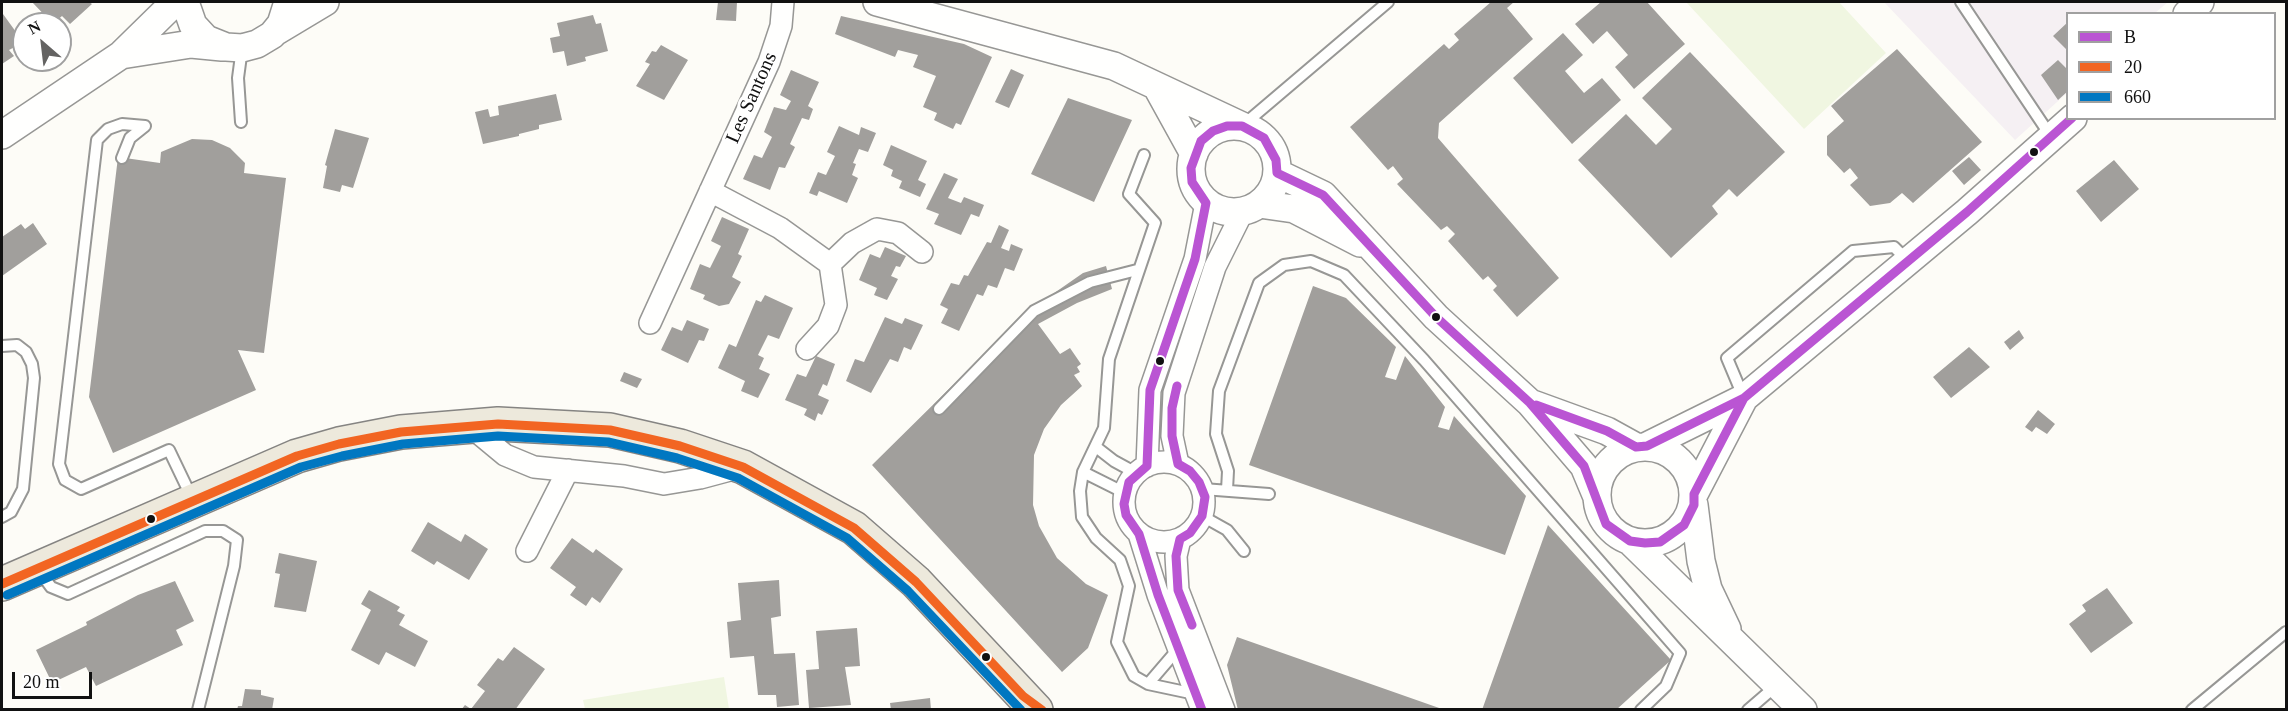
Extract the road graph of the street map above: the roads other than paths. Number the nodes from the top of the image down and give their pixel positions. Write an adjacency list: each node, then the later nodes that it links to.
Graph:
1 (175, 2): 11 (street)
2 (185, 2): 10 (street)
3 (288, 2): 9 (street)
4 (325, 2): 9 (street)
5 (783, 2): 22 (street, Les Santons)
6 (877, 2): 12 (street)
7 (1388, 2): 15 (lane)
8 (1961, 2): 17 (lane)
9 (272, 35): 10 (street)
10 (234, 48): 11 (street); 14 (lane)
11 (121, 55): 16 (street)
12 (1157, 87): 15 (street); 18 (street)
13 (2071, 120): 17 (street)
14 (241, 122)
15 (1242, 126): 18 (street); 21 (street)
16 (2, 135)
17 (2053, 138): 27 (street)
18 (1194, 153): 23 (street)
19 (1144, 155): 29 (lane)
20 (122, 158): 50 (lane)
21 (1277, 173): 24 (street); 25 (street)
22 (710, 191): 28 (street); 30 (street, Les Santons)
23 (1206, 202): 24 (street); 42 (street)
24 (1251, 208): 25 (street); 39 (street)
25 (1369, 248): 34 (street)
26 (922, 252): 28 (street)
27 (1908, 261): 33 (street); 33 (lane)
28 (830, 264): 32 (street)
29 (1137, 270): 35 (lane); 37 (lane)
30 (650, 323)
31 (2, 346): 52 (lane)
32 (807, 349)
33 (1744, 398): 38 (street); 49 (street)
34 (1530, 403): 38 (street); 48 (street)
35 (939, 409)
36 (470, 426): 40 (main road); 41 (street); 50 (main road)
37 (1096, 447): 42 (lane); 43 (lane)
38 (1642, 447): 48 (street); 49 (street)
39 (1178, 464): 42 (street); 44 (street)
40 (742, 467): 41 (street); 66 (main road)
41 (568, 470): 56 (street)
42 (1142, 470): 46 (street)
43 (1083, 472): 46 (lane); 63 (lane)
44 (1203, 489): 45 (lane); 51 (street)
45 (1227, 490): 47 (lane); 69 (lane)
46 (1125, 493): 53 (street)
47 (1269, 494)
48 (1597, 497): 55 (street)
49 (1694, 500): 55 (street); 61 (street)
50 (194, 501): 58 (main road)
51 (1202, 516): 54 (street); 57 (lane)
52 (2, 517)
53 (1139, 534): 54 (street); 62 (street)
54 (1180, 539): 68 (street)
55 (1630, 541): 61 (street)
56 (527, 550)
57 (1244, 551)
58 (38, 570): 59 (main road); 67 (lane)
59 (2, 584)
60 (2286, 632): 72 (lane)
61 (1732, 638): 64 (street)
62 (1178, 649): 63 (lane); 65 (street)
63 (1148, 684): 65 (lane)
64 (1777, 685): 70 (lane); 71 (street)
65 (1199, 702)
66 (1034, 705)
67 (198, 710)
68 (1224, 710)
69 (1641, 710)
70 (1748, 710)
71 (1803, 710)
72 (2192, 710)

